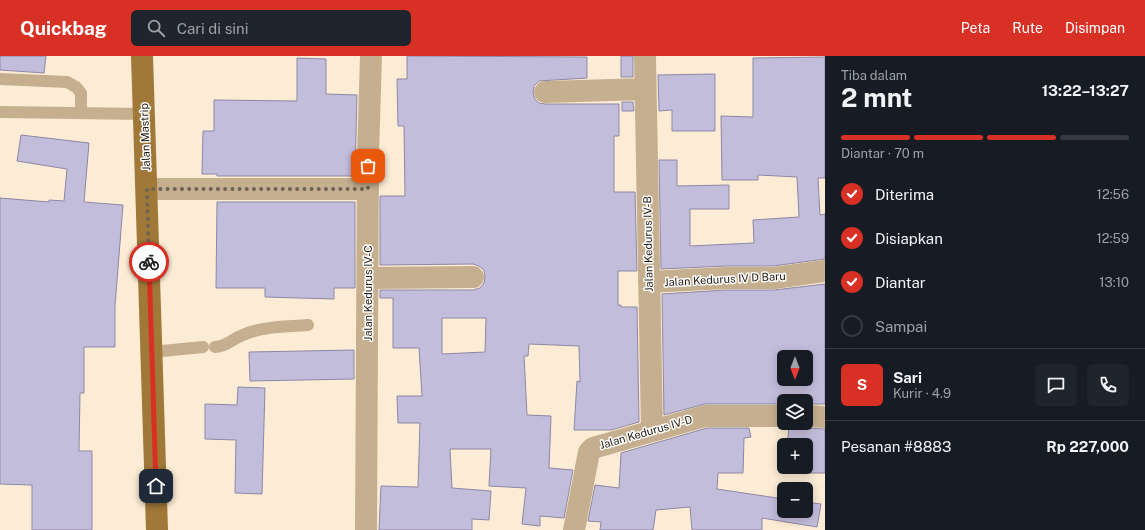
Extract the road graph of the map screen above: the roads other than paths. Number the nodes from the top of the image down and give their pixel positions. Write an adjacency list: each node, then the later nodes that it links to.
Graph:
1 (142, 56): 9 (main road, Jalan Mastrip)
2 (371, 56): 11 (street, Jalan Kedurus IV-C)
3 (645, 56): 5 (street, Jalan Kedurus IV-B)
4 (0, 79): 8 (lane)
5 (645, 90): 6 (street); 15 (street, Jalan Kedurus IV-B)
6 (545, 92)
7 (0, 112): 8 (lane)
8 (81, 113): 9 (lane)
9 (145, 114): 10 (main road, Jalan Mastrip)
10 (147, 189): 11 (street); 17 (main road, Jalan Mastrip)
11 (368, 189): 14 (street, Jalan Kedurus IV-C)
12 (825, 271): 15 (street, Jalan Kedurus IV D Baru)
13 (473, 277): 14 (street)
14 (368, 278): 23 (street, Jalan Kedurus IV-C)
15 (649, 282): 21 (street, Jalan Kedurus IV-B)
16 (308, 325): 17 (lane)
17 (152, 352): 22 (main road, Jalan Mastrip)
18 (777, 416): 21 (street, Jalan Kedurus IV-D)
19 (813, 416): 20 (street)
20 (825, 416)
21 (652, 431): 24 (street, Jalan Kedurus IV-D)
22 (157, 530)
23 (366, 530)
24 (574, 530)

